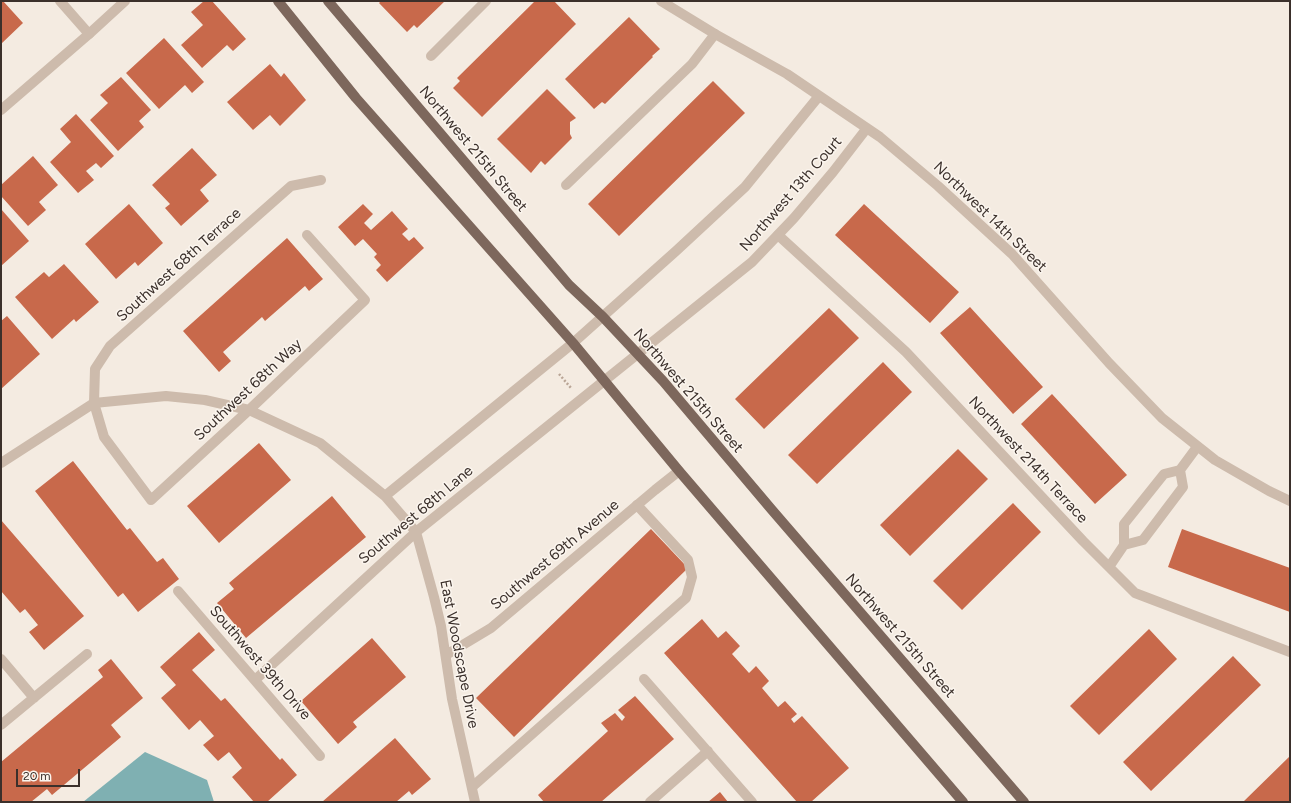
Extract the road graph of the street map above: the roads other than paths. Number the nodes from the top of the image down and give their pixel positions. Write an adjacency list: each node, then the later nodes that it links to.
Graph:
1 (60, 1): 7 (street)
2 (125, 1): 7 (street)
3 (278, 1): 18 (main road)
4 (328, 1): 17 (main road, Northwest 215th Street)
5 (486, 1): 9 (street)
6 (661, 1): 8 (street, Northwest 14th Street)
7 (89, 34): 11 (street)
8 (715, 34): 10 (street, Northwest 14th Street); 14 (street)
9 (431, 56)
10 (819, 96): 12 (street, Northwest 14th Street); 17 (street)
11 (1, 110)
12 (867, 128): 15 (street, Northwest 13th Court); 23 (street, Northwest 14th Street)
13 (321, 180): 21 (street, Southwest 68th Terrace)
14 (566, 185)
15 (778, 235): 19 (street, Northwest 13th Court); 33 (street, Northwest 214th Terrace)
16 (307, 236): 22 (street, Southwest 68th Way)
17 (603, 317): 18 (street); 19 (main road, Northwest 215th Street)
18 (573, 343): 20 (main road); 27 (street)
19 (638, 354): 20 (street, Northwest 13th Court); 50 (main road, Northwest 215th Street)
20 (604, 380): 26 (main road); 31 (street, Southwest 68th Lane)
21 (94, 403): 22 (street, East Woodscape Drive); 24 (street, East Woodscape Drive); 28 (street, Southwest 68th Terrace)
22 (249, 410): 27 (street, East Woodscape Drive); 28 (street, Southwest 68th Way)
23 (1197, 447): 25 (street); 29 (street, Northwest 14th Street)
24 (1, 463)
25 (1180, 470): 32 (street); 32 (street)
26 (679, 471): 30 (street, Southwest 69th Avenue); 49 (main road)
27 (385, 496): 31 (street, East Woodscape Drive)
28 (151, 500)
29 (1290, 501)
30 (637, 505): 37 (street, Southwest 69th Avenue); 45 (street)
31 (416, 532): 37 (street, East Woodscape Drive); 40 (street, Southwest 68th Lane)
32 (1124, 545): 33 (street)
33 (1109, 567): 35 (street, Northwest 214th Terrace)
34 (178, 591): 40 (street, Southwest 39th Drive)
35 (1290, 652)
36 (87, 654): 41 (street)
37 (446, 655): 45 (street, East Woodscape Drive)
38 (1, 659): 41 (street)
39 (644, 679): 43 (street)
40 (255, 680): 44 (street, Southwest 39th Drive)
41 (34, 698): 42 (street)
42 (1, 724)
43 (708, 751): 47 (street); 48 (street)
44 (320, 756)
45 (472, 787): 46 (street, East Woodscape Drive)
46 (475, 802)
47 (650, 802)
48 (752, 802)
49 (963, 802)
50 (1024, 802)

